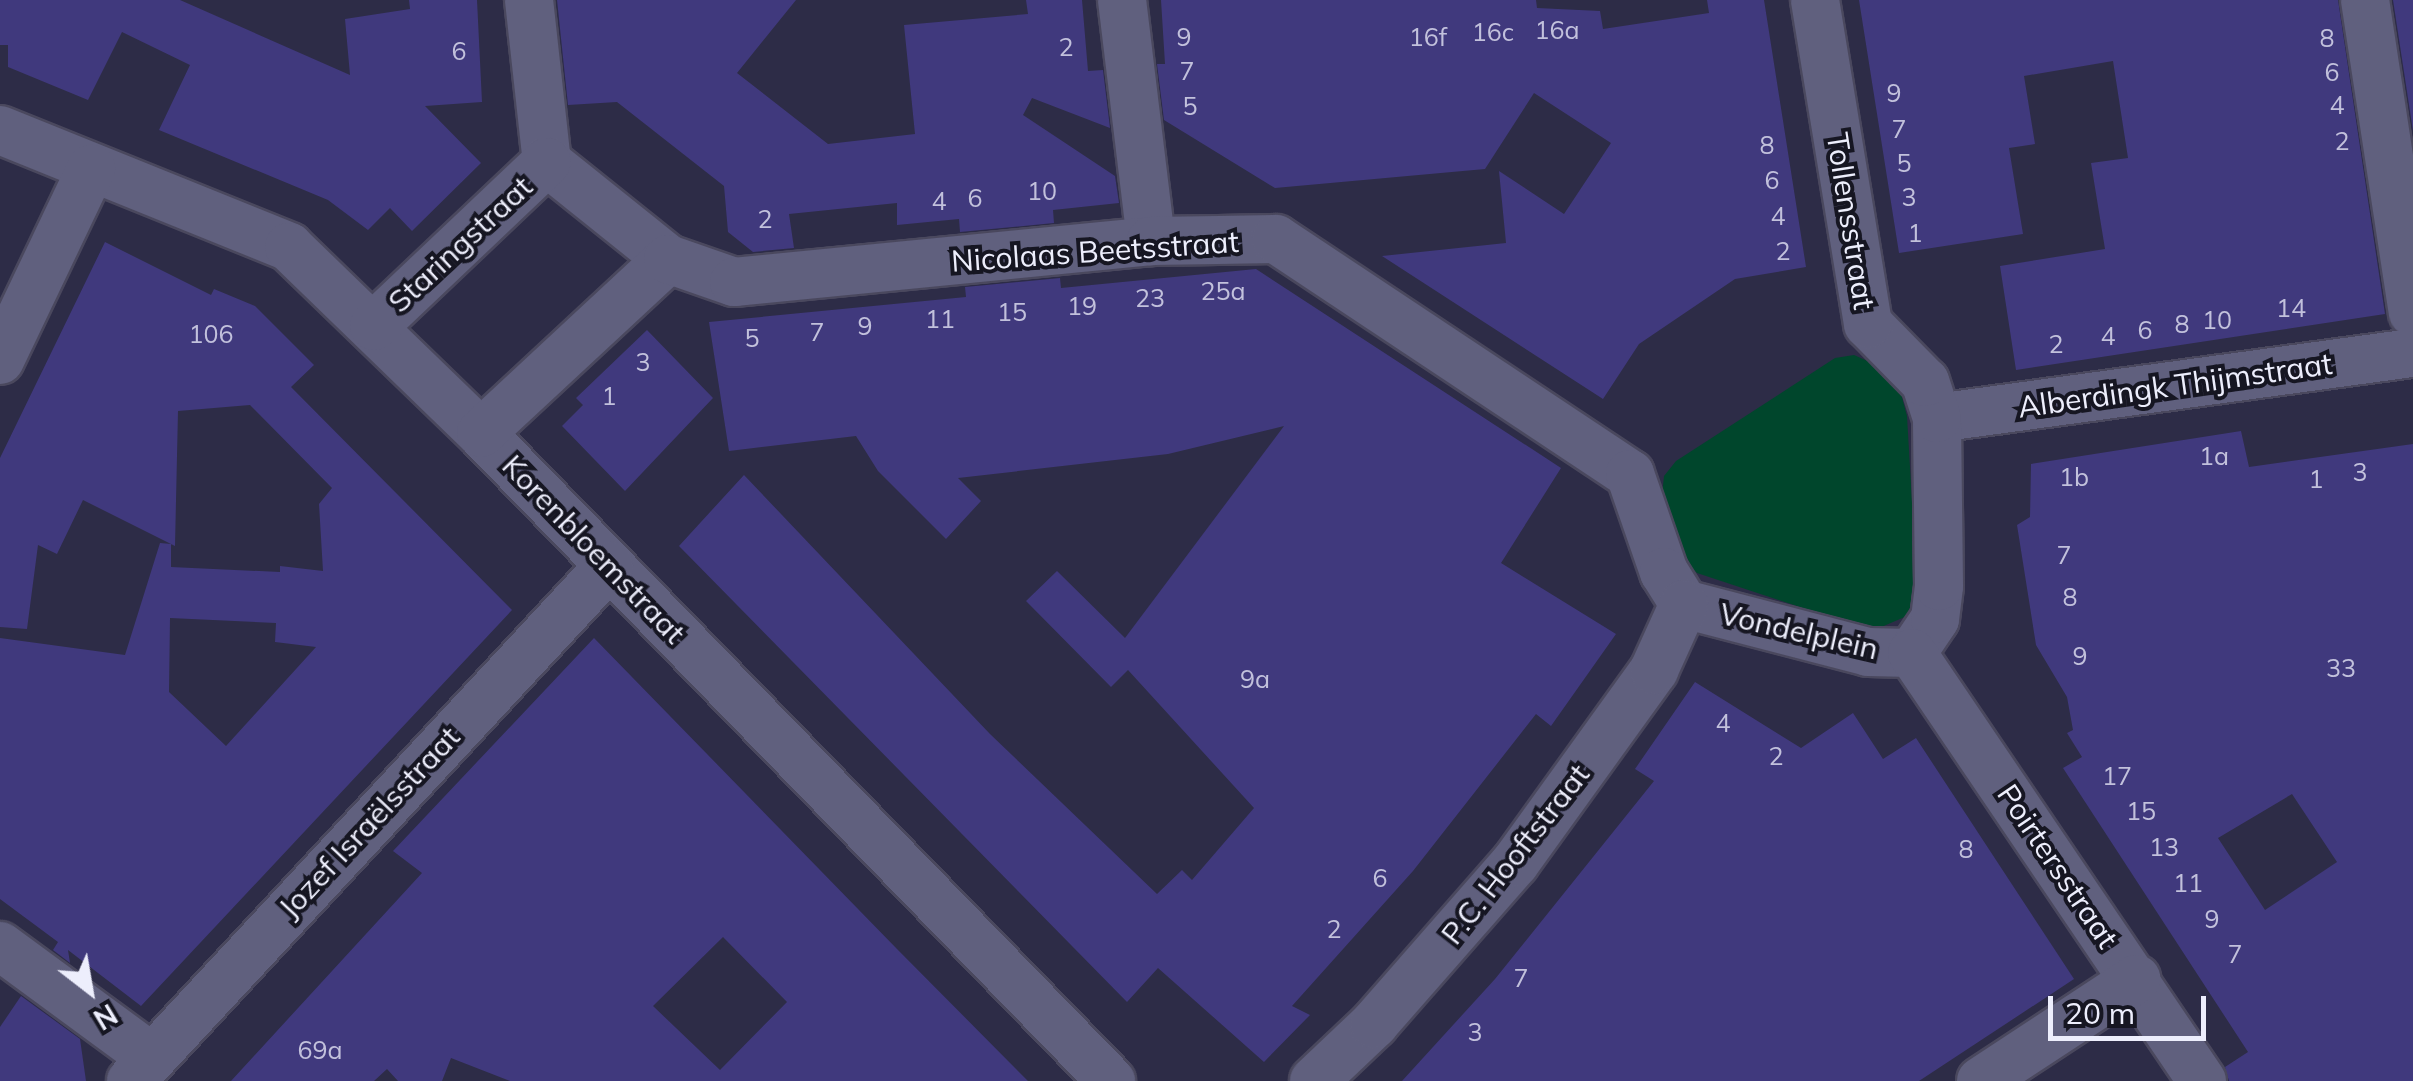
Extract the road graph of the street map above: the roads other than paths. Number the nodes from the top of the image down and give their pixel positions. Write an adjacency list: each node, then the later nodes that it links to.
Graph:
1 (529, 0): 6 (street, Staringstraat)
2 (1122, 0): 8 (street)
3 (1815, 0): 14 (street, Tollensstraat)
4 (2365, 0): 10 (street)
5 (0, 130): 7 (street, Korenbloemstraat)
6 (546, 162): 9 (street, Staringstraat); 11 (street, Staringstraat)
7 (91, 169): 11 (street, Korenbloemstraat); 13 (street)
8 (1151, 241): 9 (street, Nicolaas Beetsstraat); 17 (street, Nicolaas Beetsstraat)
9 (668, 259): 15 (street)
10 (2413, 312)
11 (374, 326): 15 (street, Korenbloemstraat)
12 (2413, 352): 14 (street, Alberdingk Thijmstraat)
13 (0, 360)
14 (1937, 418): 18 (street, Vondelplein)
15 (481, 433): 16 (street, Korenbloemstraat)
16 (609, 566): 21 (street, Jozef Israëlsstraat); 22 (street, Korenbloemstraat)
17 (1684, 604): 18 (street, Vondelplein); 23 (street, P.C. Hooftstraat)
18 (1912, 653): 20 (street, Poirtersstraat)
19 (0, 946): 21 (street)
20 (2136, 979): 24 (street); 25 (street, Poirtersstraat)
21 (140, 1069)
22 (1111, 1081)
23 (1314, 1081)
24 (1981, 1081)
25 (2202, 1081)

